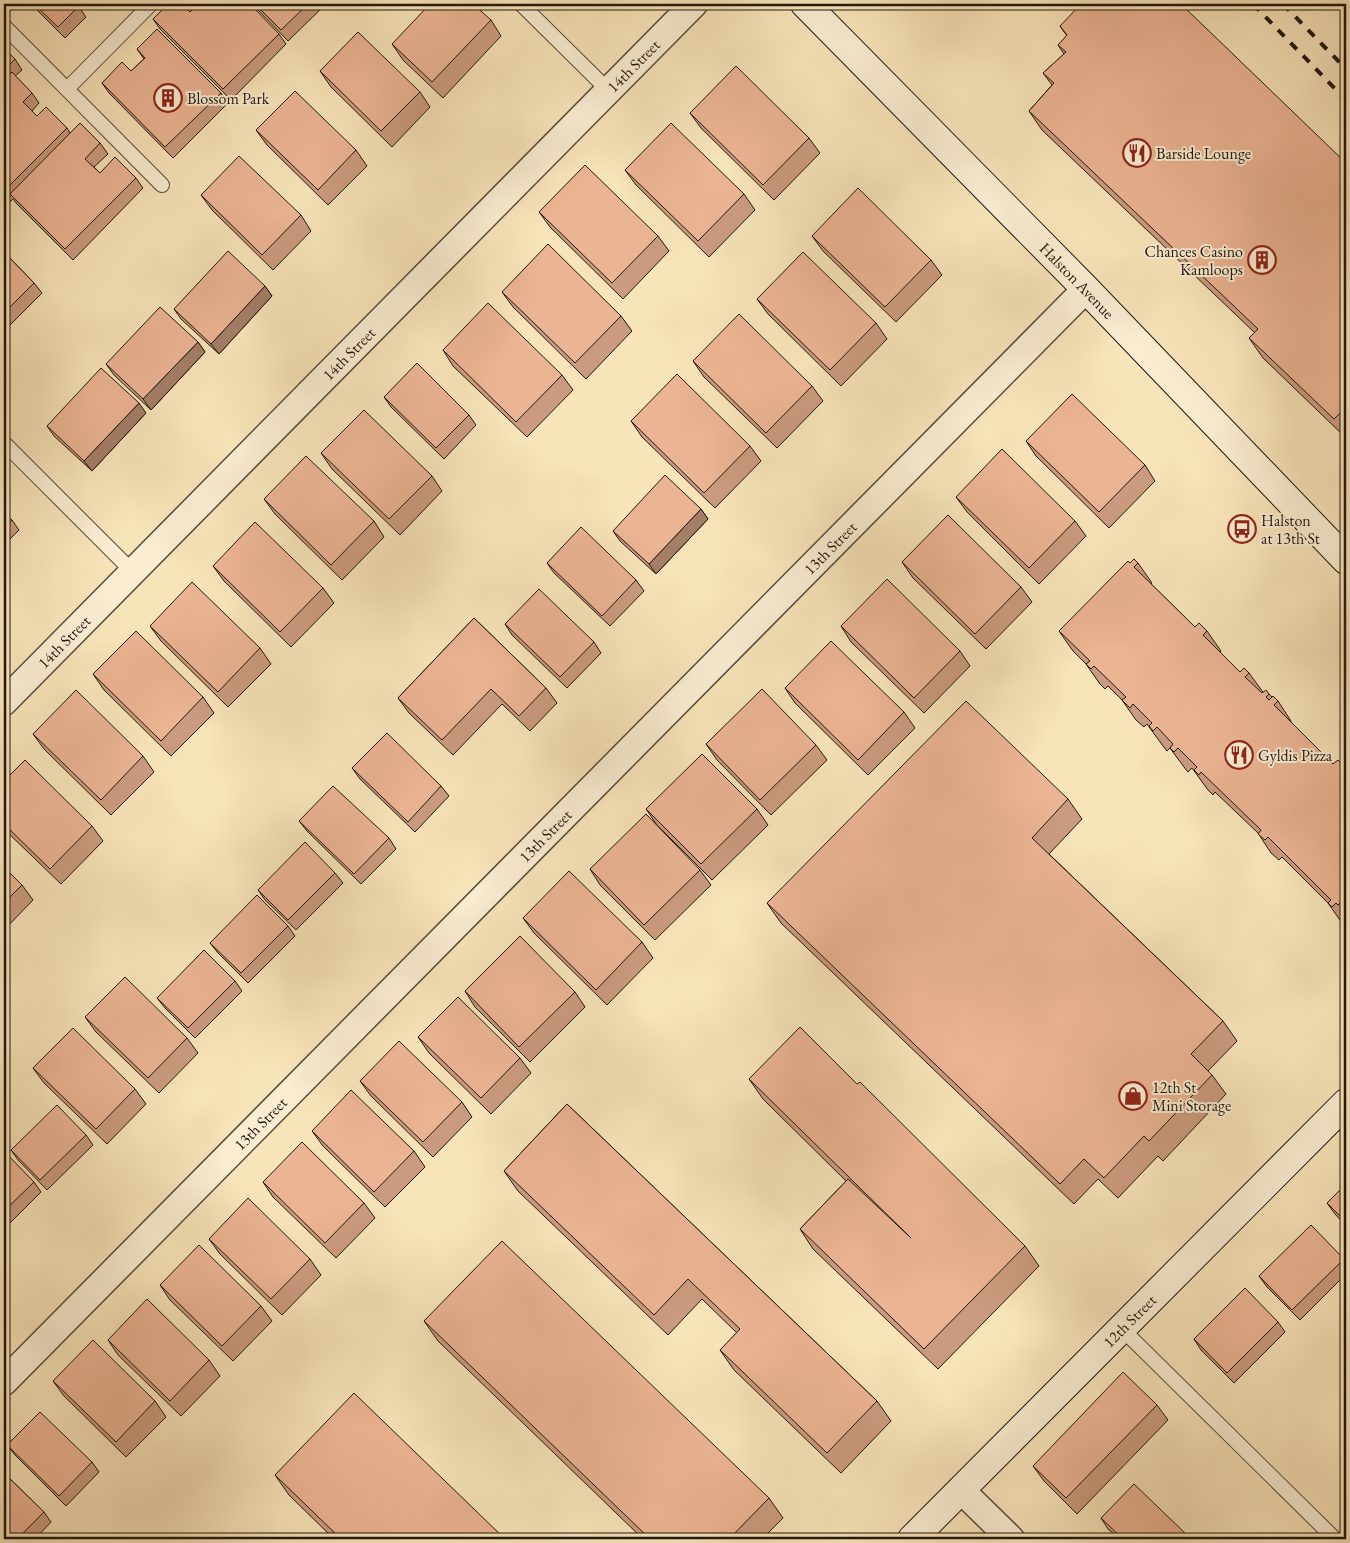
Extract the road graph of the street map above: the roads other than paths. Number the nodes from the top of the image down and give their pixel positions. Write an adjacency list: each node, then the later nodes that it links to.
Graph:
1 (151, 4): 6 (lane)
2 (521, 4): 7 (lane)
3 (694, 4): 7 (street, 14th Street)
4 (805, 4): 9 (main road, Halston Avenue)
5 (4, 26): 6 (lane)
6 (67, 89): 8 (lane)
7 (608, 90): 12 (street, 14th Street)
8 (162, 185)
9 (1086, 289): 11 (main road, Halston Avenue); 16 (street, 13th Street)
10 (4, 443): 12 (lane)
11 (1346, 560)
12 (133, 572): 13 (street, 14th Street)
13 (4, 702)
14 (1346, 1103): 15 (main road, 12th Street)
15 (1121, 1328): 17 (main road, 12th Street); 20 (lane)
16 (4, 1382)
17 (961, 1490): 18 (main road, 12th Street); 19 (street)
18 (912, 1539)
19 (1011, 1539)
20 (1335, 1539)

